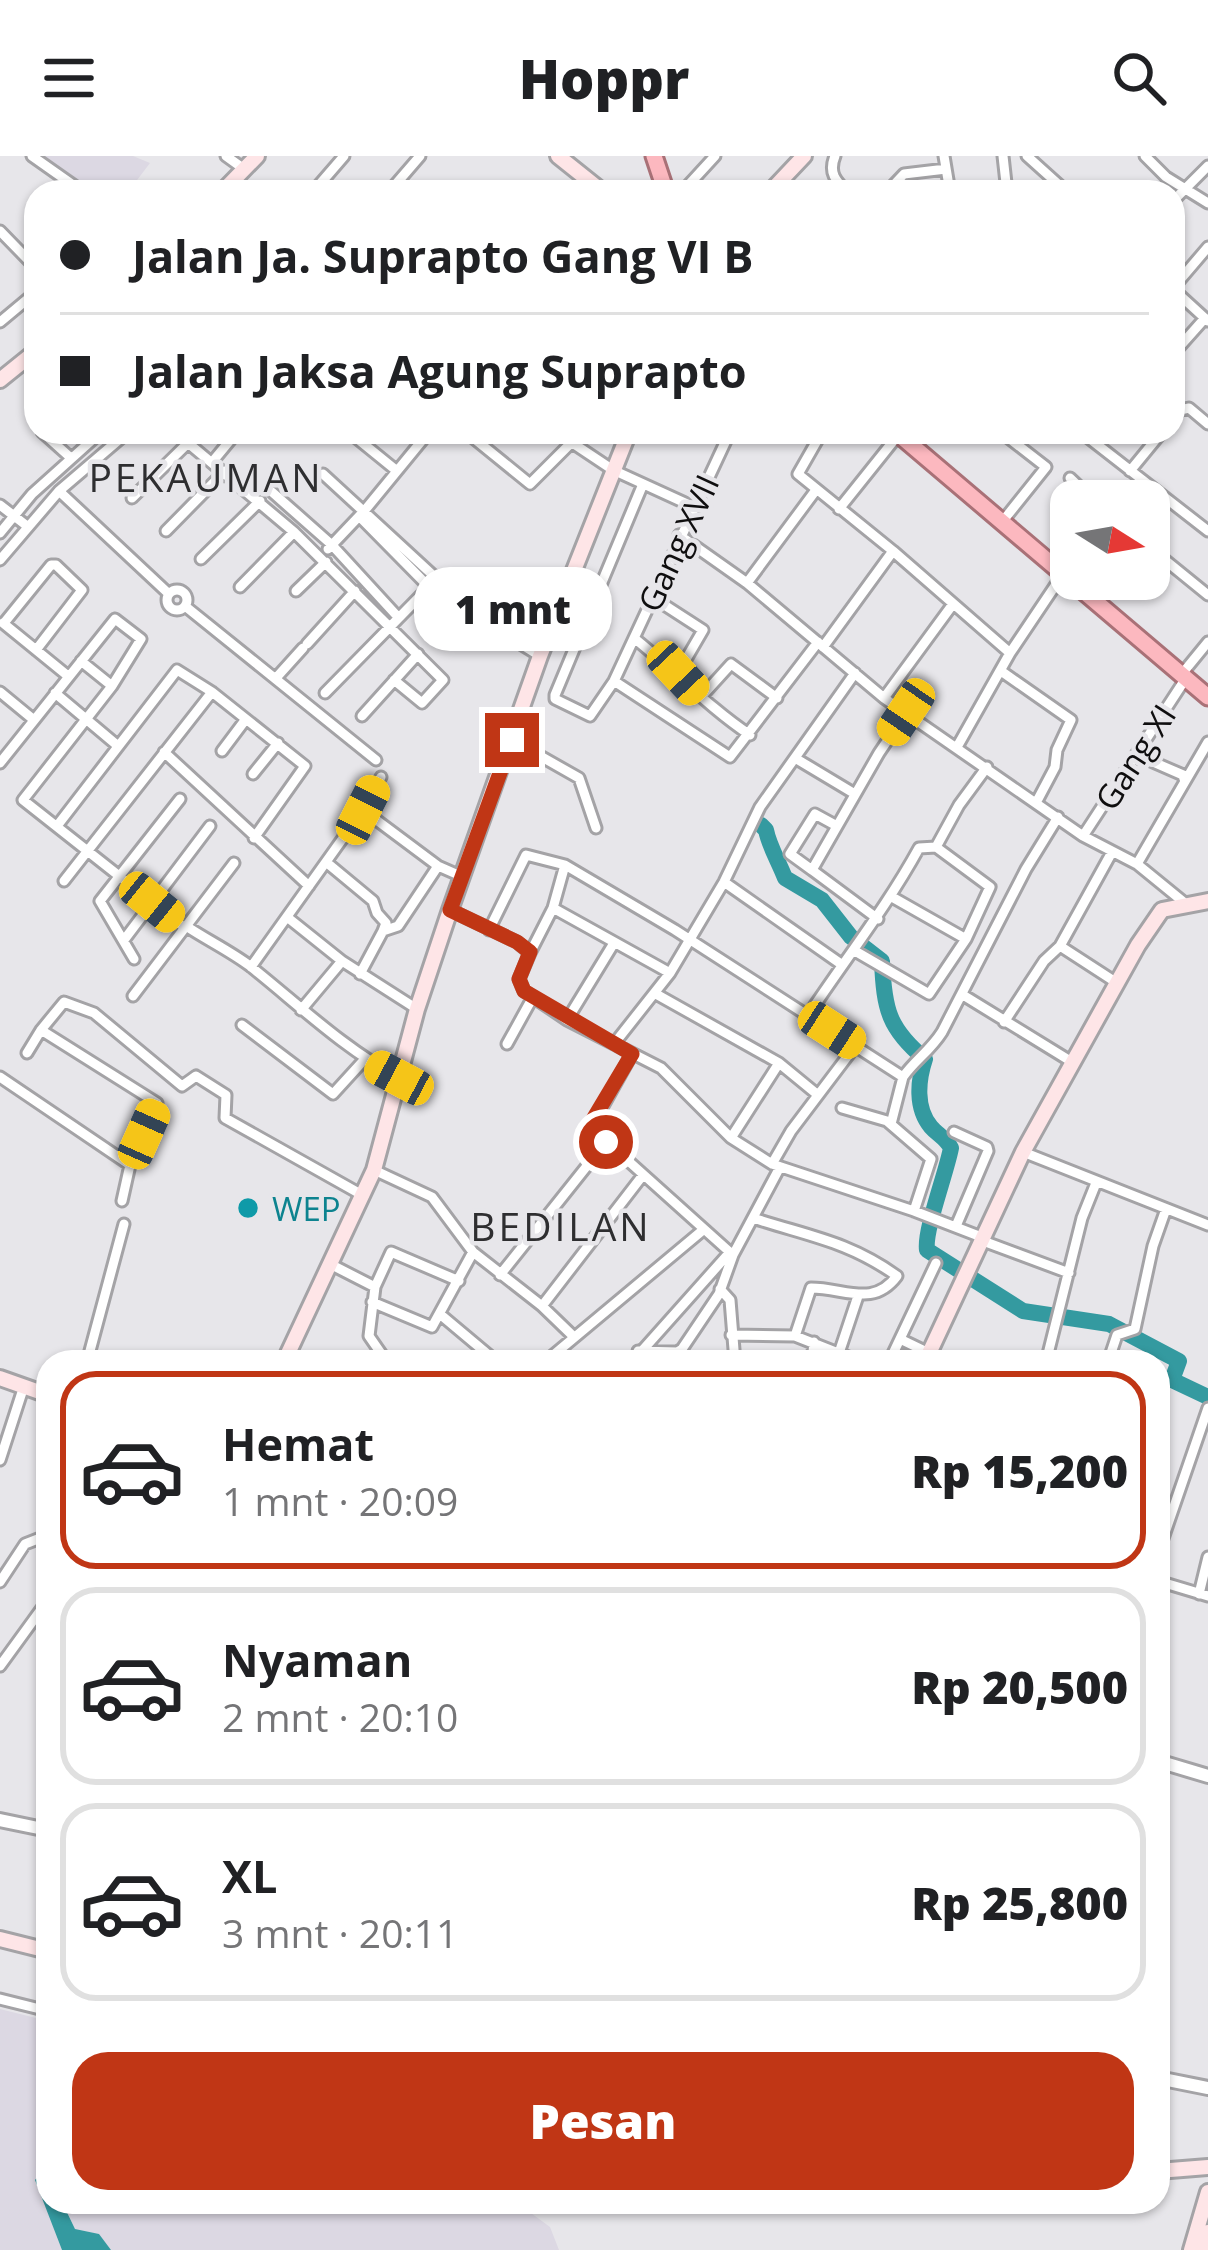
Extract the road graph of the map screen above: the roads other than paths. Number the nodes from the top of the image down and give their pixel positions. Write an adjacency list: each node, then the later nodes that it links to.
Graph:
1 (32, 156): 15 (street)
2 (226, 156): 13 (street)
3 (257, 156): 13 (main road)
4 (344, 156): 17 (street)
5 (420, 156): 18 (street)
6 (558, 156): 19 (main road)
7 (715, 156): 20 (street)
8 (804, 156): 21 (main road)
9 (944, 156): 14 (street)
10 (1028, 156): 24 (street)
11 (1145, 156): 25 (street)
12 (1208, 166): 26 (street)
13 (244, 169): 16 (main road)
14 (946, 169): 22 (street); 23 (street)
15 (66, 180)
16 (233, 180)
17 (323, 180)
18 (399, 180)
19 (588, 180)
20 (693, 180)
21 (781, 180)
22 (898, 180)
23 (948, 180)
24 (1054, 180)
25 (1173, 180)
26 (1185, 188)
27 (0, 231): 29 (street)
28 (1208, 247): 30 (street)
29 (24, 256)
30 (1185, 274)
31 (1185, 299): 33 (street)
32 (24, 302): 34 (street)
33 (1207, 320): 35 (street)
34 (0, 322)
35 (1185, 342)
36 (24, 361): 37 (main road)
37 (0, 380)
38 (55, 444): 56 (street)
39 (87, 444): 56 (street)
40 (114, 444): 65 (street)
41 (187, 444): 69 (street)
42 (193, 444): 57 (street)
43 (227, 444): 57 (street)
44 (364, 444): 60 (street)
45 (419, 444): 60 (street)
46 (481, 444): 47 (street)
47 (570, 444): 58 (street)
48 (623, 444): 58 (main road)
49 (724, 444): 73 (street, Gang XVII)
50 (815, 444): 66 (street)
51 (889, 444): 74 (street)
52 (910, 444): 77 (highway)
53 (1016, 444): 77 (street)
54 (1096, 444): 61 (street)
55 (1152, 444): 61 (street)
56 (71, 458): 62 (street)
57 (213, 461): 59 (street)
58 (613, 470): 64 (street); 108 (main road)
59 (225, 471): 70 (street); 79 (street)
60 (397, 471): 75 (street)
61 (1130, 471): 80 (street)
62 (57, 473): 65 (street); 68 (street)
63 (322, 474): 75 (street)
64 (643, 484): 73 (street); 119 (street, Gang XVII)
65 (63, 487): 72 (street); 117 (street)
66 (815, 490): 74 (street); 92 (street)
67 (272, 492): 84 (street)
68 (32, 494): 72 (street); 76 (street)
69 (132, 498)
70 (260, 502): 81 (street); 86 (street)
71 (0, 505): 76 (street)
72 (46, 505): 78 (street)
73 (694, 507): 83 (street, Gang XVII)
74 (839, 509): 85 (street)
75 (363, 513): 84 (street); 91 (street)
76 (14, 515): 78 (street); 82 (street)
77 (1002, 522): 89 (highway)
78 (27, 526): 87 (street)
79 (166, 530)
80 (1208, 531)
81 (294, 532): 88 (street); 93 (street)
82 (0, 533)
83 (679, 535): 92 (street); 98 (street, Gang XVII)
84 (332, 545): 88 (street); 101 (street)
85 (893, 550): 100 (street); 106 (street)
86 (201, 559)
87 (0, 560)
88 (323, 560): 94 (street); 95 (street)
89 (1050, 562)
90 (1170, 565): 97 (street)
91 (432, 583): 101 (street); 108 (street)
92 (747, 583): 106 (street)
93 (240, 586)
94 (296, 591)
95 (355, 591): 103 (street); 117 (street)
96 (1050, 594): 109 (street)
97 (1208, 595)
98 (652, 597): 104 (street, Gang XVII); 113 (street)
99 (1095, 600): 116 (highway)
100 (953, 604): 109 (street); 128 (street)
101 (398, 617): 103 (street)
102 (2, 622): 107 (street); 107 (street)
103 (389, 626): 110 (street); 124 (street)
104 (634, 638): 113 (street); 119 (street, Gang XVII)
105 (1208, 642): 116 (street, Gang XI)
106 (821, 644): 114 (street); 127 (street)
107 (36, 650): 115 (street)
108 (542, 652): 135 (main road)
109 (1010, 653): 112 (street)
110 (418, 654): 118 (street); 118 (street)
111 (81, 661): 115 (street); 120 (street); 120 (street)
112 (1001, 671): 139 (street); 152 (street)
113 (678, 673): 125 (street)
114 (855, 674): 128 (street); 143 (street)
115 (68, 676): 123 (street)
116 (1184, 676): 126 (highway); 142 (street, Gang XI)
117 (276, 678): 144 (street)
118 (394, 680): 130 (street)
119 (614, 680): 134 (street)
120 (112, 686): 133 (street)
121 (0, 692): 132 (street)
122 (212, 692): 131 (street); 138 (street); 141 (street)
123 (55, 693): 132 (street); 133 (street)
124 (325, 693)
125 (701, 697): 127 (street); 134 (street)
126 (1208, 697)
127 (777, 698): 134 (street)
128 (884, 698): 129 (street)
129 (906, 712): 139 (street); 150 (street)
130 (362, 716)
131 (246, 718): 137 (street); 140 (street)
132 (34, 720): 145 (street)
133 (87, 721): 138 (street); 155 (street)
134 (750, 735)
135 (512, 740): 158 (street); 171 (main road)
136 (1208, 742): 149 (street)
137 (278, 743): 147 (street); 160 (street)
138 (118, 746): 155 (street)
139 (957, 747): 146 (street)
140 (222, 751)
141 (164, 752): 160 (street); 162 (street)
142 (1137, 754): 149 (street); 159 (street, Gang XI)
143 (795, 758): 150 (street); 173 (street)
144 (376, 760)
145 (0, 763)
146 (987, 767): 152 (street); 161 (street)
147 (253, 774)
148 (380, 776): 153 (street)
149 (1184, 779): 166 (street)
150 (855, 794): 157 (street)
151 (181, 799): 170 (street)
152 (1037, 801): 154 (street)
153 (363, 810): 164 (street); 168 (street)
154 (1058, 818): 159 (street); 201 (street)
155 (57, 826): 162 (street)
156 (210, 826): 177 (street)
157 (837, 826): 169 (street); 169 (street)
158 (596, 828)
159 (1083, 836): 163 (street)
160 (254, 838): 174 (street)
161 (936, 847): 175 (street); 187 (street)
162 (88, 850): 170 (street); 172 (street)
163 (1112, 852): 166 (street); 190 (street)
164 (326, 862): 174 (street); 185 (street)
165 (234, 863): 183 (street)
166 (1137, 864): 178 (street)
167 (566, 865): 179 (street); 184 (street); 186 (street)
168 (438, 866): 171 (street); 185 (street)
169 (812, 870): 182 (street)
170 (120, 876): 177 (street); 188 (street)
171 (463, 877): 180 (main road)
172 (64, 881)
173 (724, 882): 186 (street); 195 (street)
174 (309, 886): 181 (street)
175 (892, 897): 182 (street); 187 (street)
176 (1208, 901): 178 (main road)
177 (152, 902): 183 (street); 188 (street)
178 (1186, 904): 199 (main road)
179 (553, 908): 189 (street); 192 (street)
180 (450, 910): 184 (street); 204 (main road)
181 (286, 917): 194 (street); 196 (street)
182 (878, 919): 191 (street)
183 (185, 927): 196 (street); 202 (street)
184 (490, 930): 192 (street)
185 (383, 931): 198 (street)
186 (690, 939): 197 (street); 206 (street)
187 (966, 939): 191 (street)
188 (124, 940): 193 (street)
189 (614, 943): 197 (street); 207 (street)
190 (1060, 946): 199 (street); 208 (street)
191 (855, 951): 195 (street)
192 (530, 952): 203 (street)
193 (134, 958)
194 (342, 962): 198 (street); 205 (street)
195 (842, 964): 206 (street)
196 (251, 967): 205 (street)
197 (670, 973): 200 (street)
198 (360, 974): 204 (street)
199 (1117, 983): 217 (main road)
200 (656, 994): 212 (street); 218 (street)
201 (963, 995): 208 (street); 220 (street)
202 (133, 996)
203 (533, 997): 207 (street); 211 (street)
204 (417, 1009): 222 (main road)
205 (301, 1010): 216 (street)
206 (809, 1014): 213 (street)
207 (567, 1020): 212 (street)
208 (1004, 1022): 217 (street)
209 (242, 1024): 216 (street)
210 (40, 1030): 214 (street); 221 (street); 224 (street)
211 (507, 1044)
212 (614, 1044): 215 (street)
213 (856, 1045): 220 (street); 223 (street)
214 (28, 1053)
215 (632, 1054): 228 (street); 229 (street)
216 (364, 1060): 222 (street)
217 (1072, 1062): 230 (main road)
218 (779, 1063): 223 (street); 228 (street)
219 (0, 1077): 231 (street)
220 (904, 1077): 226 (street)
221 (172, 1078): 224 (street); 236 (street)
222 (399, 1078): 233 (main road)
223 (818, 1094): 232 (street)
224 (154, 1101): 231 (street)
225 (842, 1108): 226 (street)
226 (891, 1124): 239 (street)
227 (954, 1132): 243 (street)
228 (731, 1138): 232 (street)
229 (606, 1142): 234 (street); 251 (street)
230 (1023, 1152): 235 (street); 245 (main road)
231 (130, 1166): 237 (street)
232 (776, 1166): 239 (street); 240 (street)
233 (374, 1170): 236 (main road); 246 (street)
234 (643, 1175): 244 (street); 257 (street)
235 (1096, 1183): 238 (street); 250 (street)
236 (364, 1196): 249 (main road)
237 (122, 1202)
238 (1166, 1209): 242 (street); 279 (street)
239 (914, 1210): 243 (street)
240 (753, 1218): 247 (street); 255 (street)
241 (124, 1224): 264 (street)
242 (1208, 1225)
243 (956, 1226): 245 (street)
244 (704, 1230): 247 (street); 260 (street)
245 (984, 1239): 250 (street); 277 (main road)
246 (472, 1252): 251 (street); 252 (street)
247 (732, 1253): 254 (street); 269 (street)
248 (936, 1263): 262 (street)
249 (332, 1264): 253 (street); 265 (main road)
250 (1069, 1273): 278 (street)
251 (500, 1275): 257 (street)
252 (458, 1281): 253 (street); 258 (street)
253 (375, 1287): 256 (street)
254 (720, 1289): 259 (street); 270 (street)
255 (858, 1296): 261 (street); 274 (street)
256 (372, 1302): 258 (street); 266 (street)
257 (542, 1306): 260 (street)
258 (440, 1315): 267 (street)
259 (731, 1335): 261 (street); 271 (street)
260 (573, 1336): 268 (street)
261 (795, 1336): 263 (street)
262 (900, 1339): 275 (street); 276 (street)
263 (814, 1342): 272 (street); 273 (street)
264 (90, 1350)
265 (290, 1350)
266 (378, 1350)
267 (482, 1350)
268 (558, 1350)
269 (642, 1350)
270 (681, 1350)
271 (733, 1350)
272 (813, 1350)
273 (827, 1350)
274 (840, 1350)
275 (896, 1350)
276 (916, 1350)
277 (931, 1350)
278 (1049, 1350)
279 (1111, 1350)
280 (0, 1378): 281 (main road)
281 (24, 1387): 282 (main road); 284 (street)
282 (36, 1391)
283 (1208, 1408): 285 (street)
284 (0, 1460)
285 (1170, 1518)
286 (36, 1540): 288 (street)
287 (1208, 1557): 290 (street)
288 (0, 1582)
289 (1170, 1585): 290 (street)
290 (1204, 1595)
291 (36, 1616): 292 (street)
292 (0, 1666)
293 (1170, 1765): 294 (street)
294 (1208, 1776)
295 (0, 1820): 296 (street)
296 (36, 1828)
297 (0, 1939): 298 (main road)
298 (36, 1949)
299 (0, 1999): 300 (street)
300 (36, 2008)
301 (1170, 2080): 302 (street)
302 (1208, 2088)
303 (1208, 2167): 304 (main road)
304 (1170, 2170)
305 (1208, 2192): 307 (main road)
306 (1208, 2232): 308 (main road)
307 (1191, 2250)
308 (1203, 2250)

